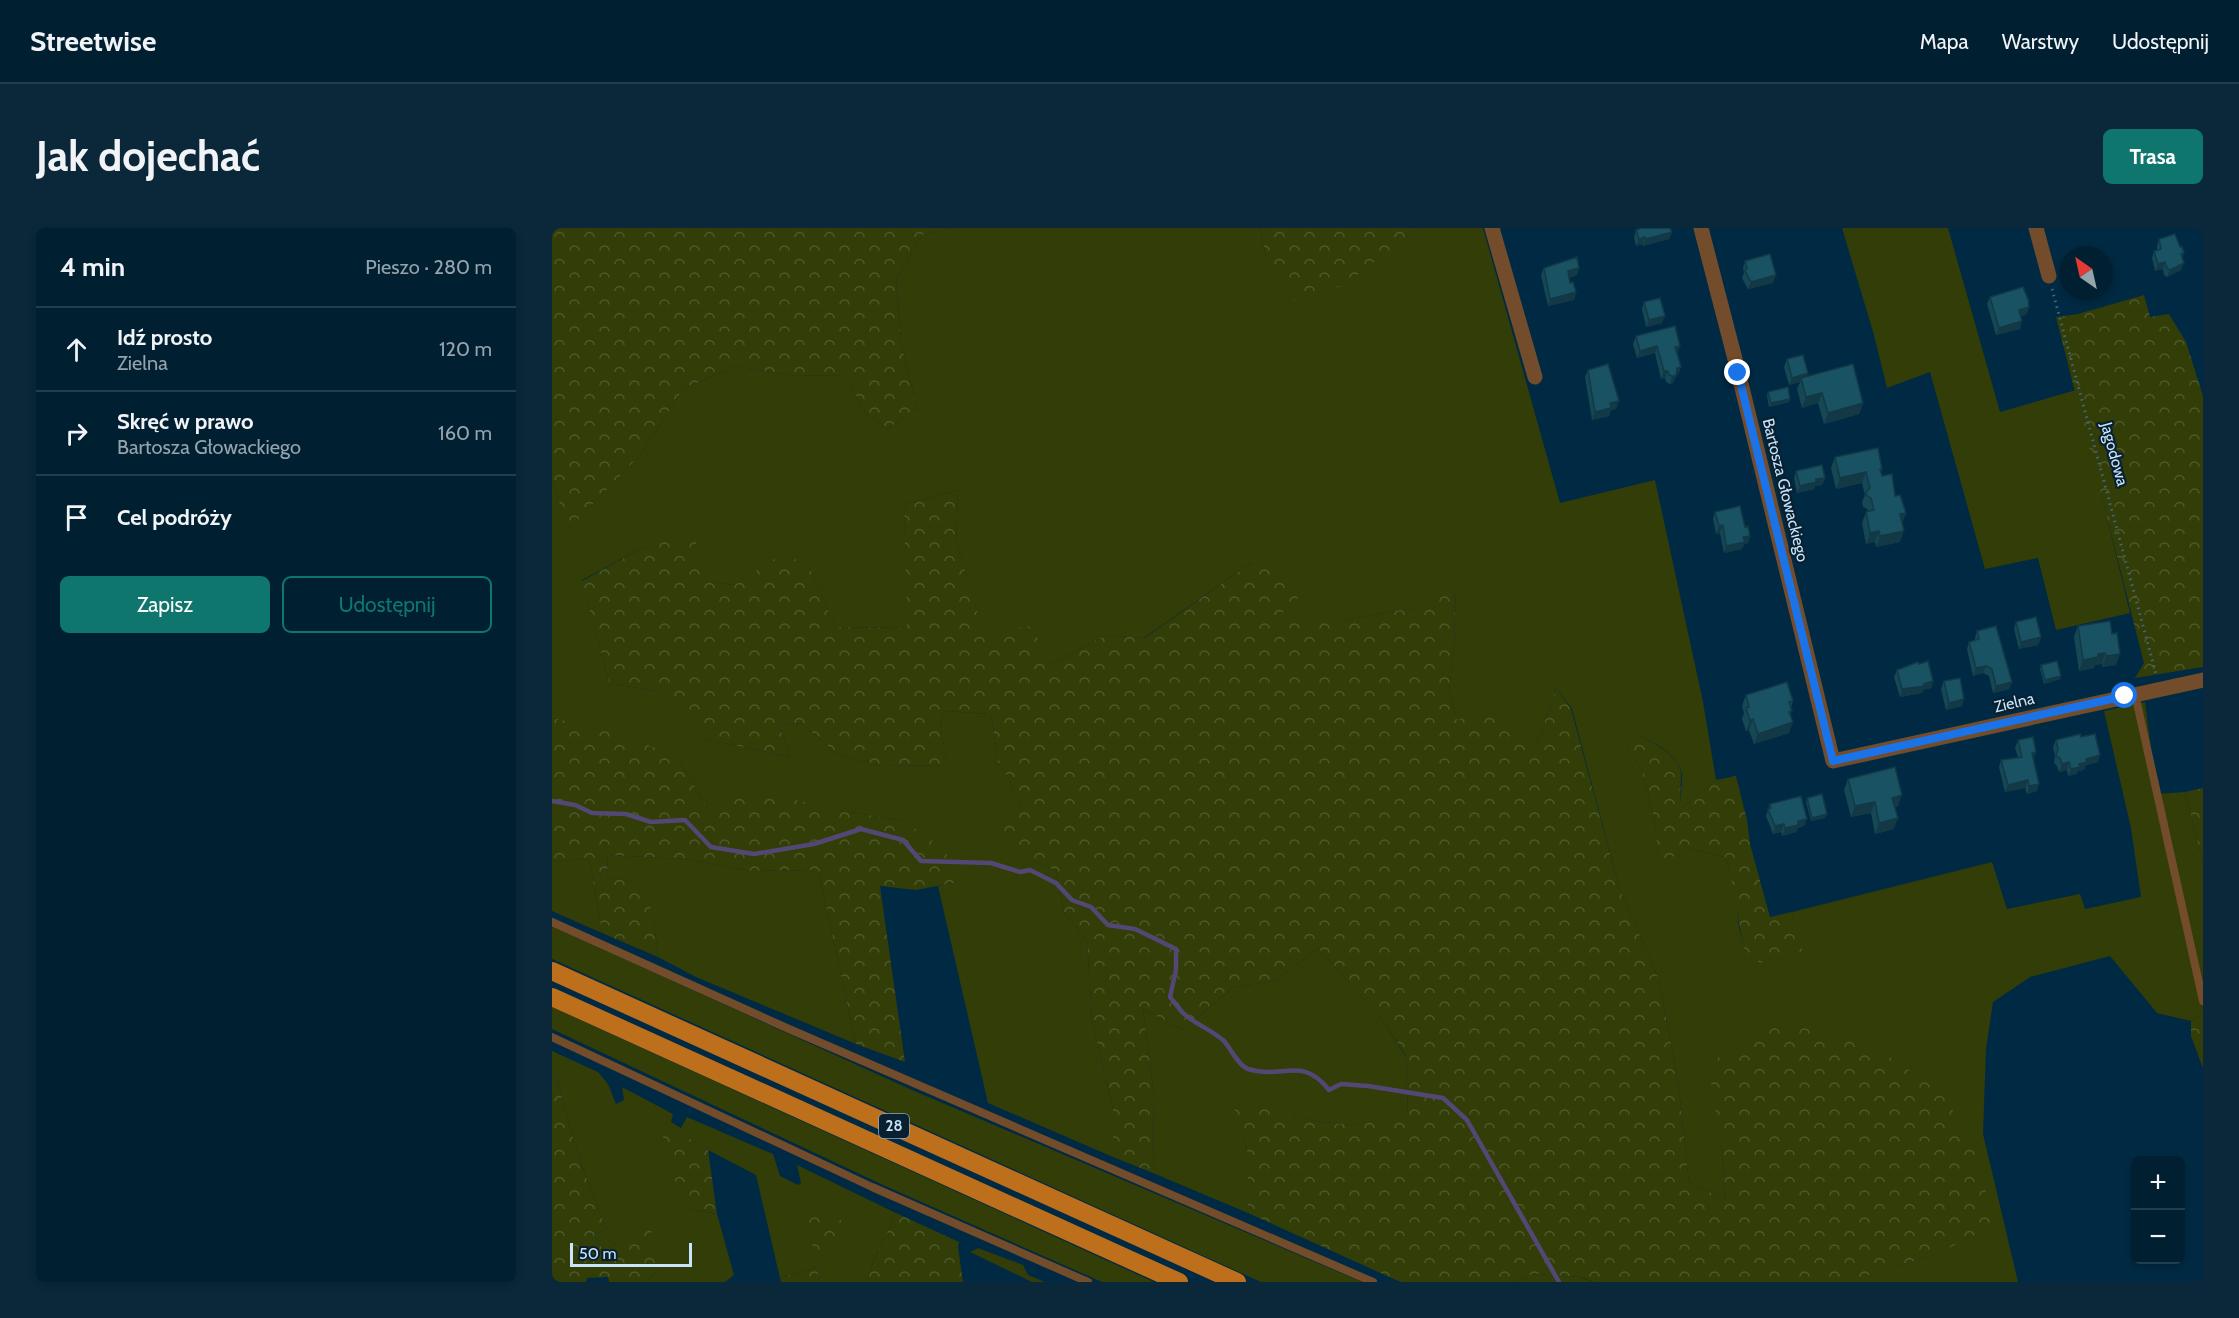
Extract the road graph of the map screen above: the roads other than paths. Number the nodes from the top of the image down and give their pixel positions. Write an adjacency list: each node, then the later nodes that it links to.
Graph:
1 (1492, 228): 5 (street)
2 (1701, 228): 8 (street, Bartosza Głowackiego)
3 (2036, 228): 4 (street)
4 (2049, 276)
5 (1535, 376)
6 (2203, 680): 7 (street, Zielna)
7 (2135, 694): 8 (street, Zielna); 12 (lane)
8 (1833, 761)
9 (552, 922): 17 (lane)
10 (552, 971): 16 (main road, 28)
11 (552, 997): 15 (main road, 28)
12 (2203, 1001)
13 (552, 1037): 14 (lane)
14 (1088, 1282)
15 (1179, 1282)
16 (1236, 1282)
17 (1373, 1282)

